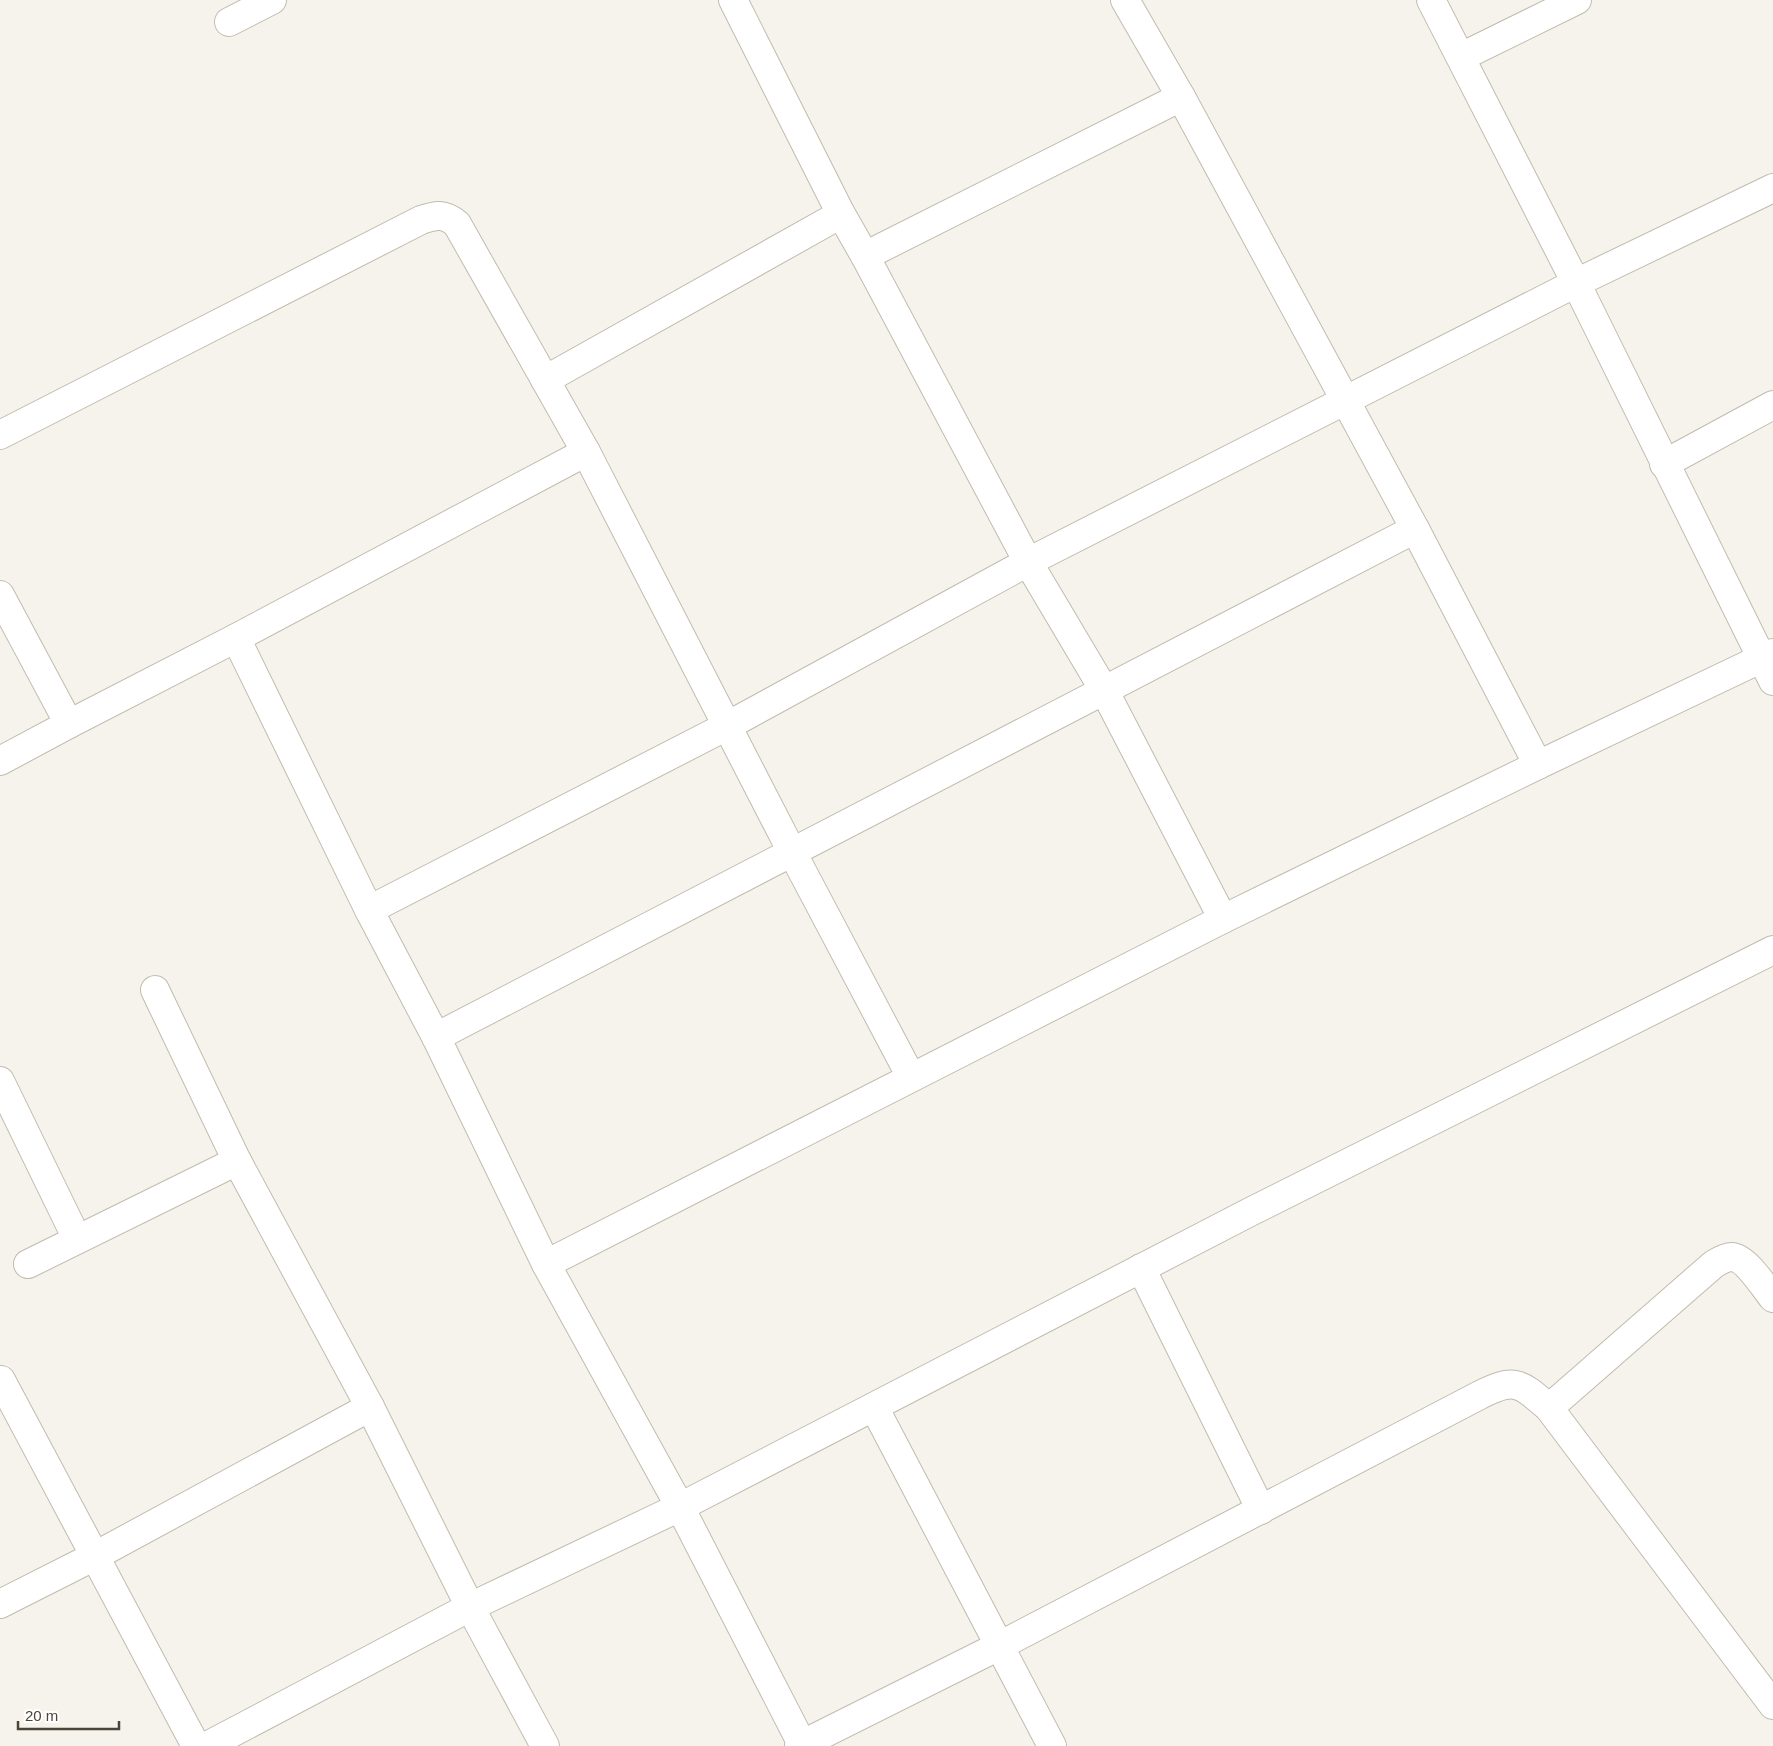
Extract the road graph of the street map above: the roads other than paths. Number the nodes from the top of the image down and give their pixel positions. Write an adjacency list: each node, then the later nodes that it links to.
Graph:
1 (272, 0): 6 (street)
2 (733, 0): 10 (street)
3 (1125, 0): 8 (street)
4 (1431, 0): 7 (street)
5 (1577, 0): 7 (street)
6 (229, 22)
7 (1461, 57): 12 (street)
8 (1181, 97): 11 (street); 14 (street)
9 (1773, 188): 12 (street)
10 (841, 214): 11 (street); 13 (street)
11 (865, 256): 20 (street)
12 (1576, 283): 14 (street); 18 (street)
13 (545, 380): 16 (street); 17 (street)
14 (1345, 400): 19 (street); 20 (street)
15 (1773, 405): 18 (street)
16 (0, 435)
17 (586, 452): 22 (street); 26 (street)
18 (1664, 464): 23 (street)
19 (1415, 529): 24 (street); 28 (street)
20 (1028, 562): 24 (street); 26 (street)
21 (0, 595): 25 (street)
22 (236, 638): 25 (street); 30 (street)
23 (1769, 664): 28 (street)
24 (1104, 690): 29 (street); 31 (street)
25 (69, 724): 27 (street)
26 (727, 726): 29 (street); 30 (street)
27 (0, 761)
28 (1538, 765): 31 (street)
29 (792, 852): 34 (street); 35 (street)
30 (370, 910): 34 (street)
31 (1223, 919): 35 (street)
32 (1773, 950): 41 (street)
33 (155, 990): 37 (street)
34 (436, 1037): 40 (street)
35 (911, 1077): 40 (street)
36 (0, 1081): 38 (street)
37 (237, 1161): 38 (street); 44 (street)
38 (77, 1239): 39 (street)
39 (28, 1264)
40 (546, 1264): 47 (street)
41 (1141, 1268): 45 (street); 48 (street)
42 (1773, 1298): 46 (street)
43 (1, 1380): 49 (street)
44 (370, 1407): 49 (street); 51 (street)
45 (874, 1407): 47 (street); 52 (street)
46 (1549, 1408): 48 (street); 53 (street)
47 (680, 1507): 51 (street); 57 (street)
48 (1261, 1510): 52 (street)
49 (96, 1556): 50 (street); 54 (street)
50 (0, 1604)
51 (470, 1607): 55 (street); 56 (street)
52 (999, 1646): 57 (street); 58 (street)
53 (1773, 1705)
54 (196, 1746)
55 (207, 1746)
56 (545, 1746)
57 (801, 1746)
58 (1052, 1746)

